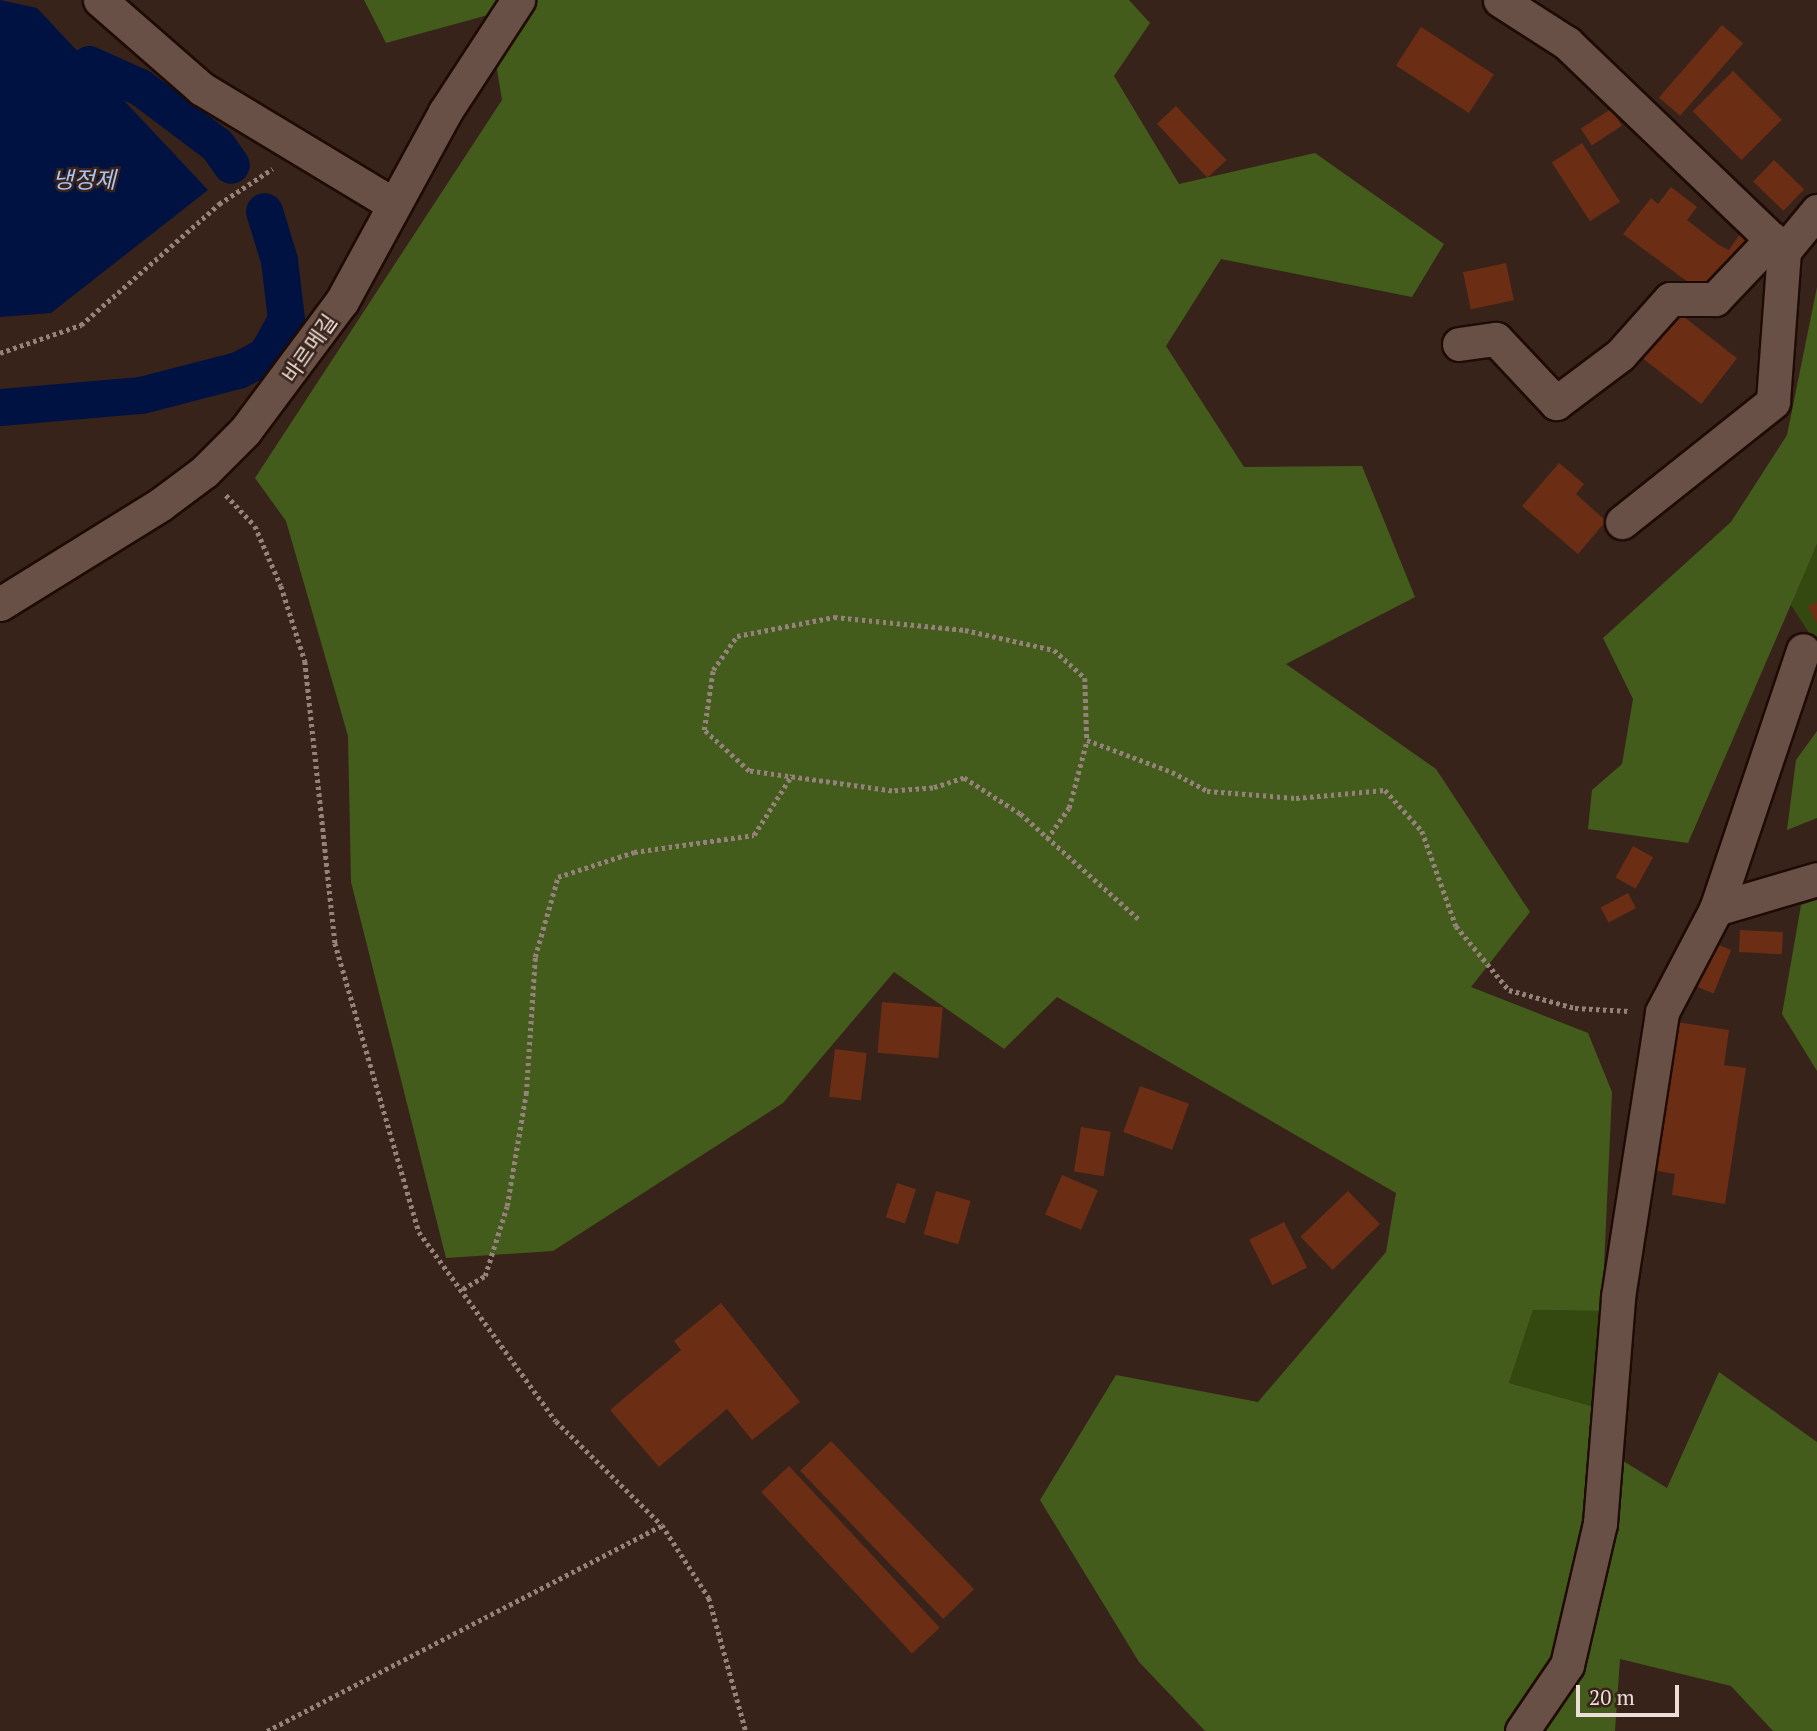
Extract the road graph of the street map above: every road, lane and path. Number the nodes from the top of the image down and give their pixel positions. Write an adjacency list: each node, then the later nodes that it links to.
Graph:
1 (100, 0): 4 (street)
2 (518, 0): 5 (street, 바르메길)
3 (1500, 0): 7 (street)
4 (302, 150): 5 (street); 9 (path)
5 (394, 205): 10 (street, 바르메길)
6 (1817, 211): 7 (street)
7 (1778, 245): 8 (street); 11 (street)
8 (1459, 344)
9 (0, 353)
10 (204, 472): 12 (street, 바르메길); 21 (path)
11 (1622, 522)
12 (0, 604)
13 (1803, 650): 18 (street)
14 (1087, 740): 15 (path); 16 (path); 20 (path)
15 (792, 775): 16 (path); 21 (path)
16 (1047, 839): 19 (path)
17 (1817, 879): 18 (street)
18 (1716, 909): 20 (street)
19 (1138, 919)
20 (1661, 1012): 25 (street)
21 (463, 1289): 22 (path)
22 (663, 1525): 23 (path); 24 (path)
23 (267, 1731)
24 (746, 1731)
25 (1522, 1731)

